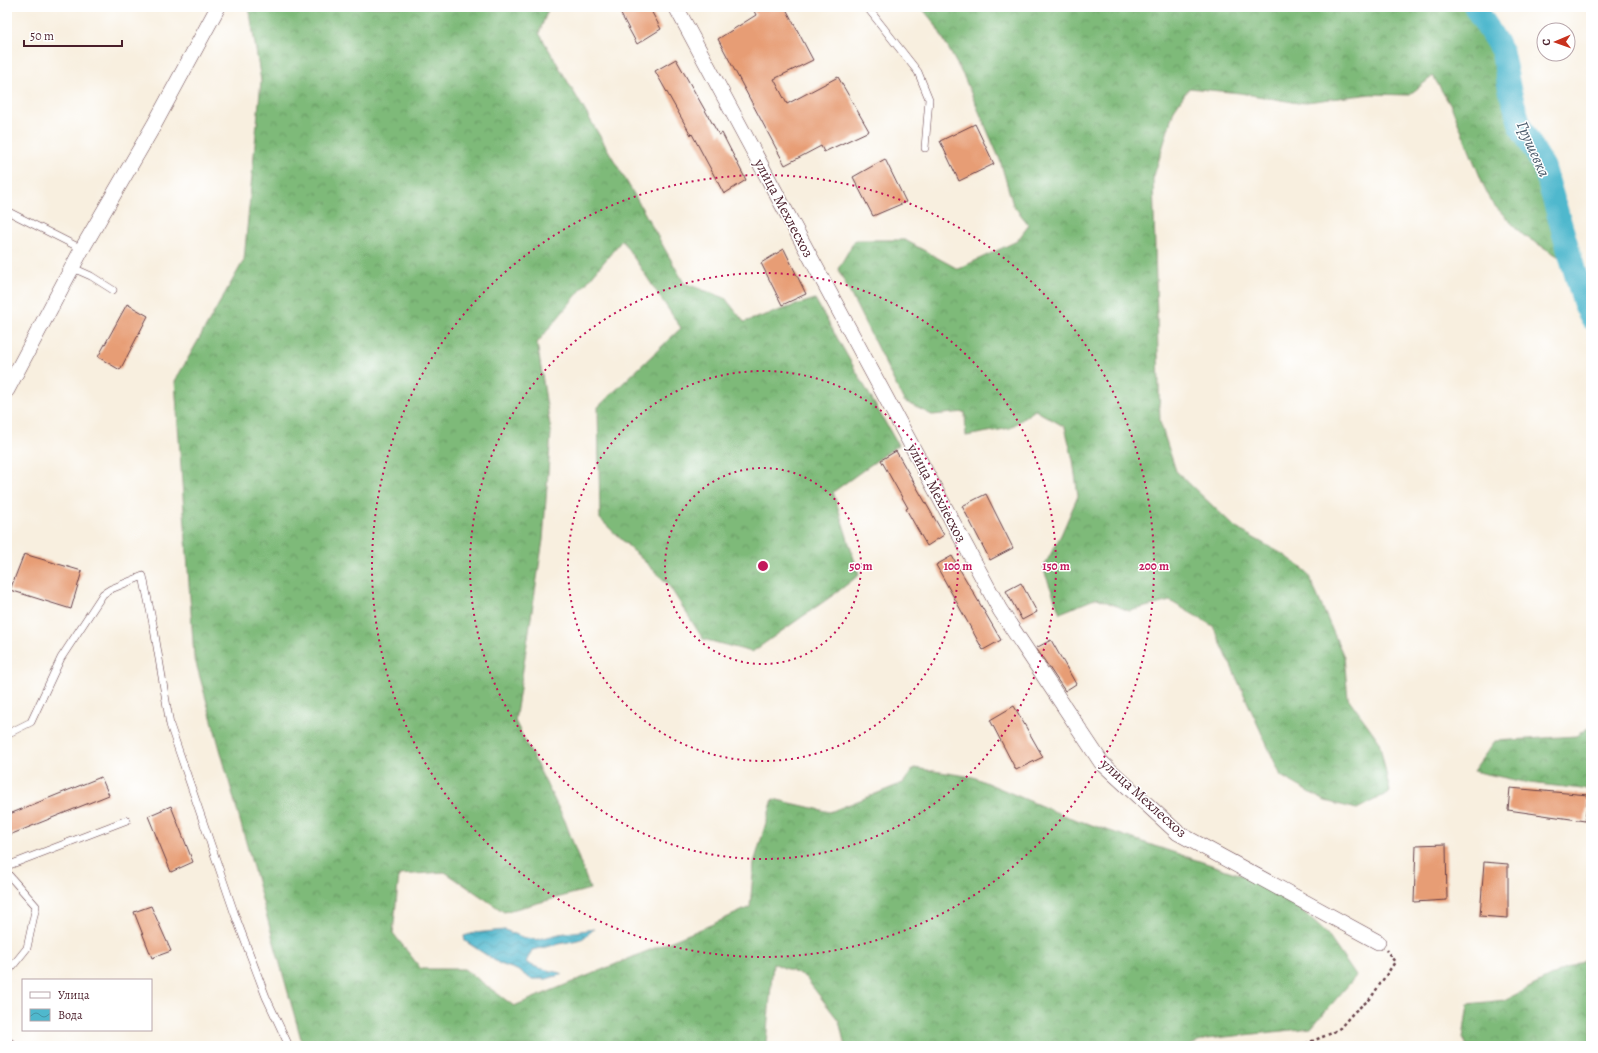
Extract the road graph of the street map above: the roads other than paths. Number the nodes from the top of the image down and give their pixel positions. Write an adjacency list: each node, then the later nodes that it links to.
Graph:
1 (218, 7): 6 (street)
2 (676, 7): 14 (street, улица Мехлесхоз)
3 (868, 7): 4 (lane)
4 (925, 148)
5 (7, 211): 6 (lane)
6 (82, 249): 7 (street)
7 (73, 268): 8 (lane); 9 (street)
8 (113, 290)
9 (7, 390)
10 (7, 734): 16 (lane)
11 (127, 820): 12 (lane)
12 (7, 866)
13 (7, 873): 15 (lane)
14 (1378, 942)
15 (7, 973)
16 (289, 1046)

